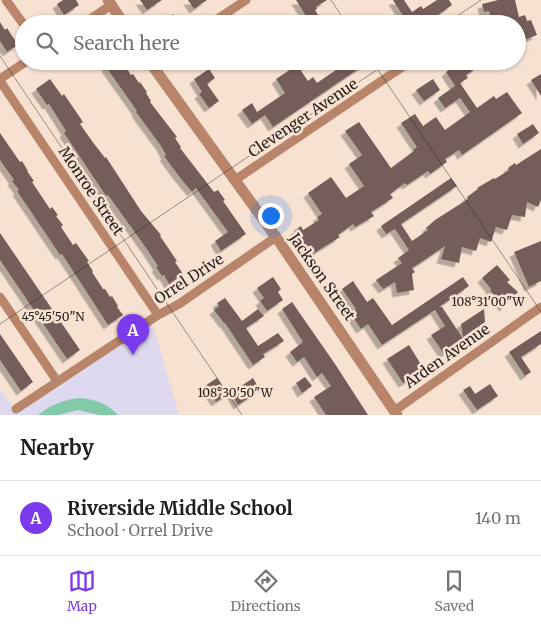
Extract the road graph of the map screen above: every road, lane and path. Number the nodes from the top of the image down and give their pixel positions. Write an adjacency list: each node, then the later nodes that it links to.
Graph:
1 (6, 0): 4 (street)
2 (246, 0): 7 (street)
3 (110, 2): 5 (street); 6 (street)
4 (16, 15)
5 (94, 15)
6 (118, 15)
7 (224, 15)
8 (15, 69): 11 (street)
9 (158, 70): 12 (street, Jackson Street)
10 (398, 70): 12 (street, Clevenger Avenue)
11 (0, 80): 16 (street, Monroe Street)
12 (235, 180): 13 (street, Jackson Street)
13 (276, 237): 16 (street, Orrel Drive); 19 (street, Jackson Street)
14 (0, 297): 17 (street)
15 (541, 307): 19 (street, Arden Avenue)
16 (158, 315): 17 (street, Orrel Drive)
17 (57, 381): 18 (street, Orrel Drive)
18 (16, 409)
19 (396, 413)

